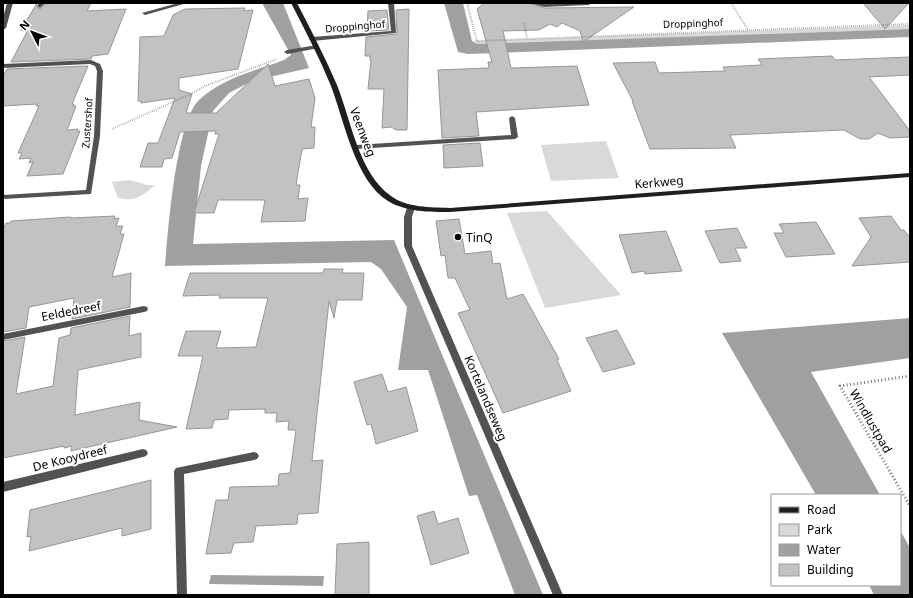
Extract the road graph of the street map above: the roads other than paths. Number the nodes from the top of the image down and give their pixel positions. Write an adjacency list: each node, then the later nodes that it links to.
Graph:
1 (10, 3): 8 (street)
2 (184, 3): 7 (street)
3 (294, 3): 9 (street, Veenweg)
4 (391, 3): 9 (street, Droppinghof)
5 (533, 3): 6 (street)
6 (590, 3)
7 (145, 13)
8 (3, 28)
9 (312, 39): 10 (street, Veenweg)
10 (316, 47): 11 (street); 14 (street, Veenweg)
11 (287, 52)
12 (3, 66): 16 (street, Zustershof)
13 (512, 118): 14 (street)
14 (356, 147): 17 (street, Veenweg)
15 (910, 175): 17 (street, Kerkweg)
16 (3, 197)
17 (411, 207): 24 (street, Kortelandseweg)
18 (144, 309): 19 (street, Eeldedreef)
19 (3, 337)
20 (143, 453): 22 (street, De Kooydreef)
21 (254, 456): 23 (street)
22 (3, 487)
23 (182, 595)
24 (558, 595)

